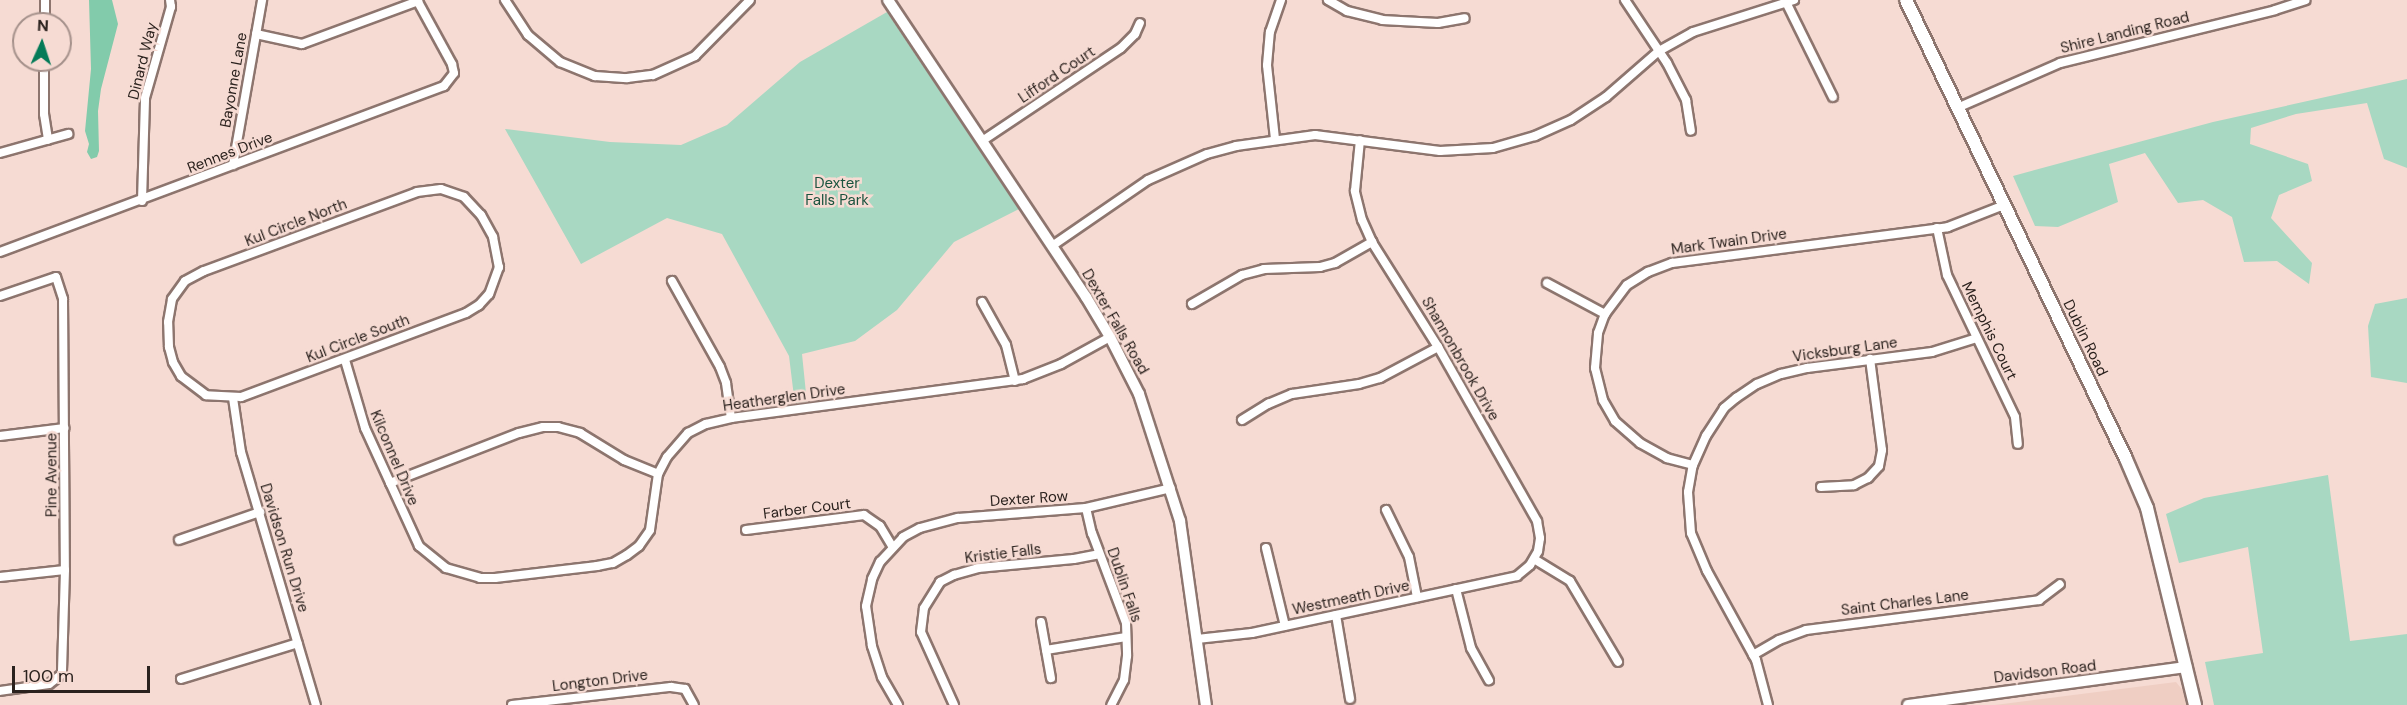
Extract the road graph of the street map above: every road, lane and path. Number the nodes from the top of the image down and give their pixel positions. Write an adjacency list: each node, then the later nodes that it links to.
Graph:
1 (170, 0): 28 (street, Dinard Way)
2 (262, 0): 15 (street, Bayonne Lane)
3 (418, 0): 15 (street); 27 (street, Rennes Drive)
4 (505, 0): 5 (street)
5 (750, 0)
6 (888, 0): 25 (street, Dexter Falls Road)
7 (1281, 0): 22 (street)
8 (1328, 0): 13 (street)
9 (1625, 0): 16 (street)
10 (1905, 0): 19 (main road, Dublin Road)
11 (2305, 0): 19 (street, Shire Landing Road)
12 (1789, 1): 16 (street); 18 (street)
13 (1465, 18)
14 (1140, 23): 25 (street, Lifford Court)
15 (256, 34): 27 (street, Bayonne Lane)
16 (1659, 51): 20 (street); 24 (street)
17 (45, 72): 23 (street)
18 (1833, 97)
19 (1958, 108): 29 (main road, Dublin Road)
20 (1691, 131)
21 (68, 134): 23 (street)
22 (1275, 139): 24 (street); 33 (street)
23 (48, 140): 26 (street)
24 (1360, 140): 32 (street, Shannonbrook Drive)
25 (982, 141): 33 (street, Dexter Falls Road)
26 (0, 153)
27 (233, 165): 28 (street, Rennes Drive)
28 (142, 201): 34 (street, Rennes Drive)
29 (2004, 205): 31 (street, Mark Twain Drive); 83 (main road, Dublin Road)
30 (478, 213): 43 (street, Kul Circle North); 46 (street, Kul Circle South)
31 (1937, 228): 40 (street, Mark Twain Drive); 42 (street, Memphis Court)
32 (1372, 242): 39 (street); 44 (street, Shannonbrook Drive)
33 (1052, 246): 41 (street, Dexter Falls Road)
34 (0, 252)
35 (672, 281): 49 (street)
36 (1547, 284): 40 (street)
37 (0, 296): 51 (street, Pine Avenue)
38 (982, 302): 47 (street)
39 (1192, 304)
40 (1605, 314): 54 (street, Mark Twain Drive)
41 (1110, 337): 47 (street, Heatherglen Drive); 58 (street, Dexter Falls Road)
42 (1977, 338): 45 (street, Vicksburg Lane); 53 (street, Memphis Court)
43 (169, 347): 48 (street, Kul Circle South)
44 (1438, 347): 50 (street); 67 (street, Shannonbrook Drive)
45 (1870, 359): 54 (street, Vicksburg Lane); 57 (street)
46 (345, 360): 48 (street, Kul Circle South); 56 (street, Kilconnel Drive)
47 (1015, 381): 49 (street, Heatherglen Drive)
48 (233, 398): 61 (street, Davidson Run Drive)
49 (731, 418): 55 (street, Heatherglen Drive)
50 (1242, 420)
51 (65, 428): 52 (street); 69 (street, Pine Avenue)
52 (0, 436)
53 (2018, 444)
54 (1693, 465): 81 (street, Vicksburg Lane)
55 (658, 474): 56 (street); 68 (street, Heatherglen Drive)
56 (390, 483): 68 (street, Kilconnel Drive)
57 (1821, 487)
58 (1171, 488): 59 (street, Dexter Row); 78 (street, Dexter Falls Road)
59 (1086, 508): 64 (street, Dexter Row); 66 (street, Dublin Falls)
60 (1386, 510): 73 (street)
61 (260, 512): 63 (street); 79 (street, Davidson Run Drive)
62 (746, 530): 64 (street, Farber Court)
63 (179, 540)
64 (892, 546): 93 (street)
65 (1266, 548): 76 (street)
66 (1099, 554): 77 (street, Dublin Falls); 94 (street, Kristie Falls)
67 (1534, 559): 72 (street, Westmeath Drive); 82 (street)
68 (433, 560)
69 (65, 570): 70 (street); 87 (street, Pine Avenue)
70 (0, 577)
71 (2060, 584): 81 (street, Saint Charles Lane)
72 (1456, 589): 73 (street, Westmeath Drive); 86 (street)
73 (1418, 597): 74 (street, Westmeath Drive)
74 (1336, 615): 76 (street, Westmeath Drive); 88 (street)
75 (1041, 622): 80 (street)
76 (1285, 626): 78 (street, Westmeath Drive)
77 (1126, 637): 80 (street); 95 (street, Dublin Falls)
78 (1197, 639): 96 (street, Dexter Falls Road)
79 (298, 642): 85 (street); 90 (street, Davidson Run Drive)
80 (1046, 650): 84 (street)
81 (1753, 655): 97 (street, Vicksburg Lane)
82 (1618, 662)
83 (2186, 667): 98 (street, Davidson Road); 99 (main road, Dublin Road)
84 (1051, 678)
85 (181, 679)
86 (1489, 680)
87 (0, 691)
88 (1350, 699)
89 (576, 701): 91 (street, Longton Drive); 92 (street, Longton Drive)
90 (316, 705)
91 (512, 705)
92 (694, 705)
93 (898, 705)
94 (954, 705)
95 (1111, 705)
96 (1206, 705)
97 (1768, 705)
98 (1908, 705)
99 (2195, 705)

